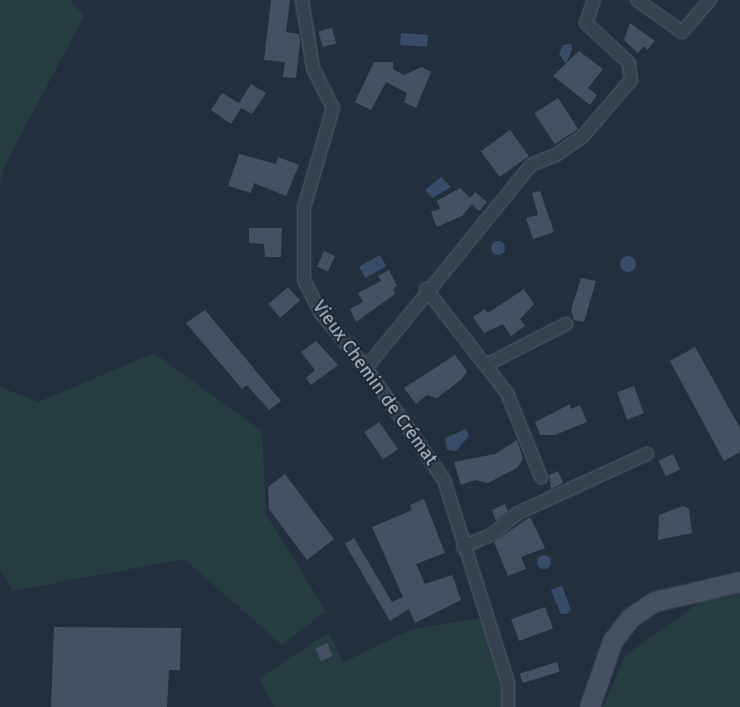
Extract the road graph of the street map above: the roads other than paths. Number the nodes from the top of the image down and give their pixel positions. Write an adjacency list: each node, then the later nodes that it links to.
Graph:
1 (302, 0): 8 (street, Vieux Chemin de Crémat)
2 (594, 0): 5 (street)
3 (637, 0): 4 (street)
4 (710, 0)
5 (426, 289): 7 (street); 8 (street)
6 (566, 324): 7 (street)
7 (488, 364): 10 (street)
8 (366, 368): 11 (street, Vieux Chemin de Crémat)
9 (647, 454): 11 (street)
10 (541, 477)
11 (463, 547): 13 (street, Vieux Chemin de Crémat)
12 (740, 582): 14 (street)
13 (508, 707)
14 (590, 707)

